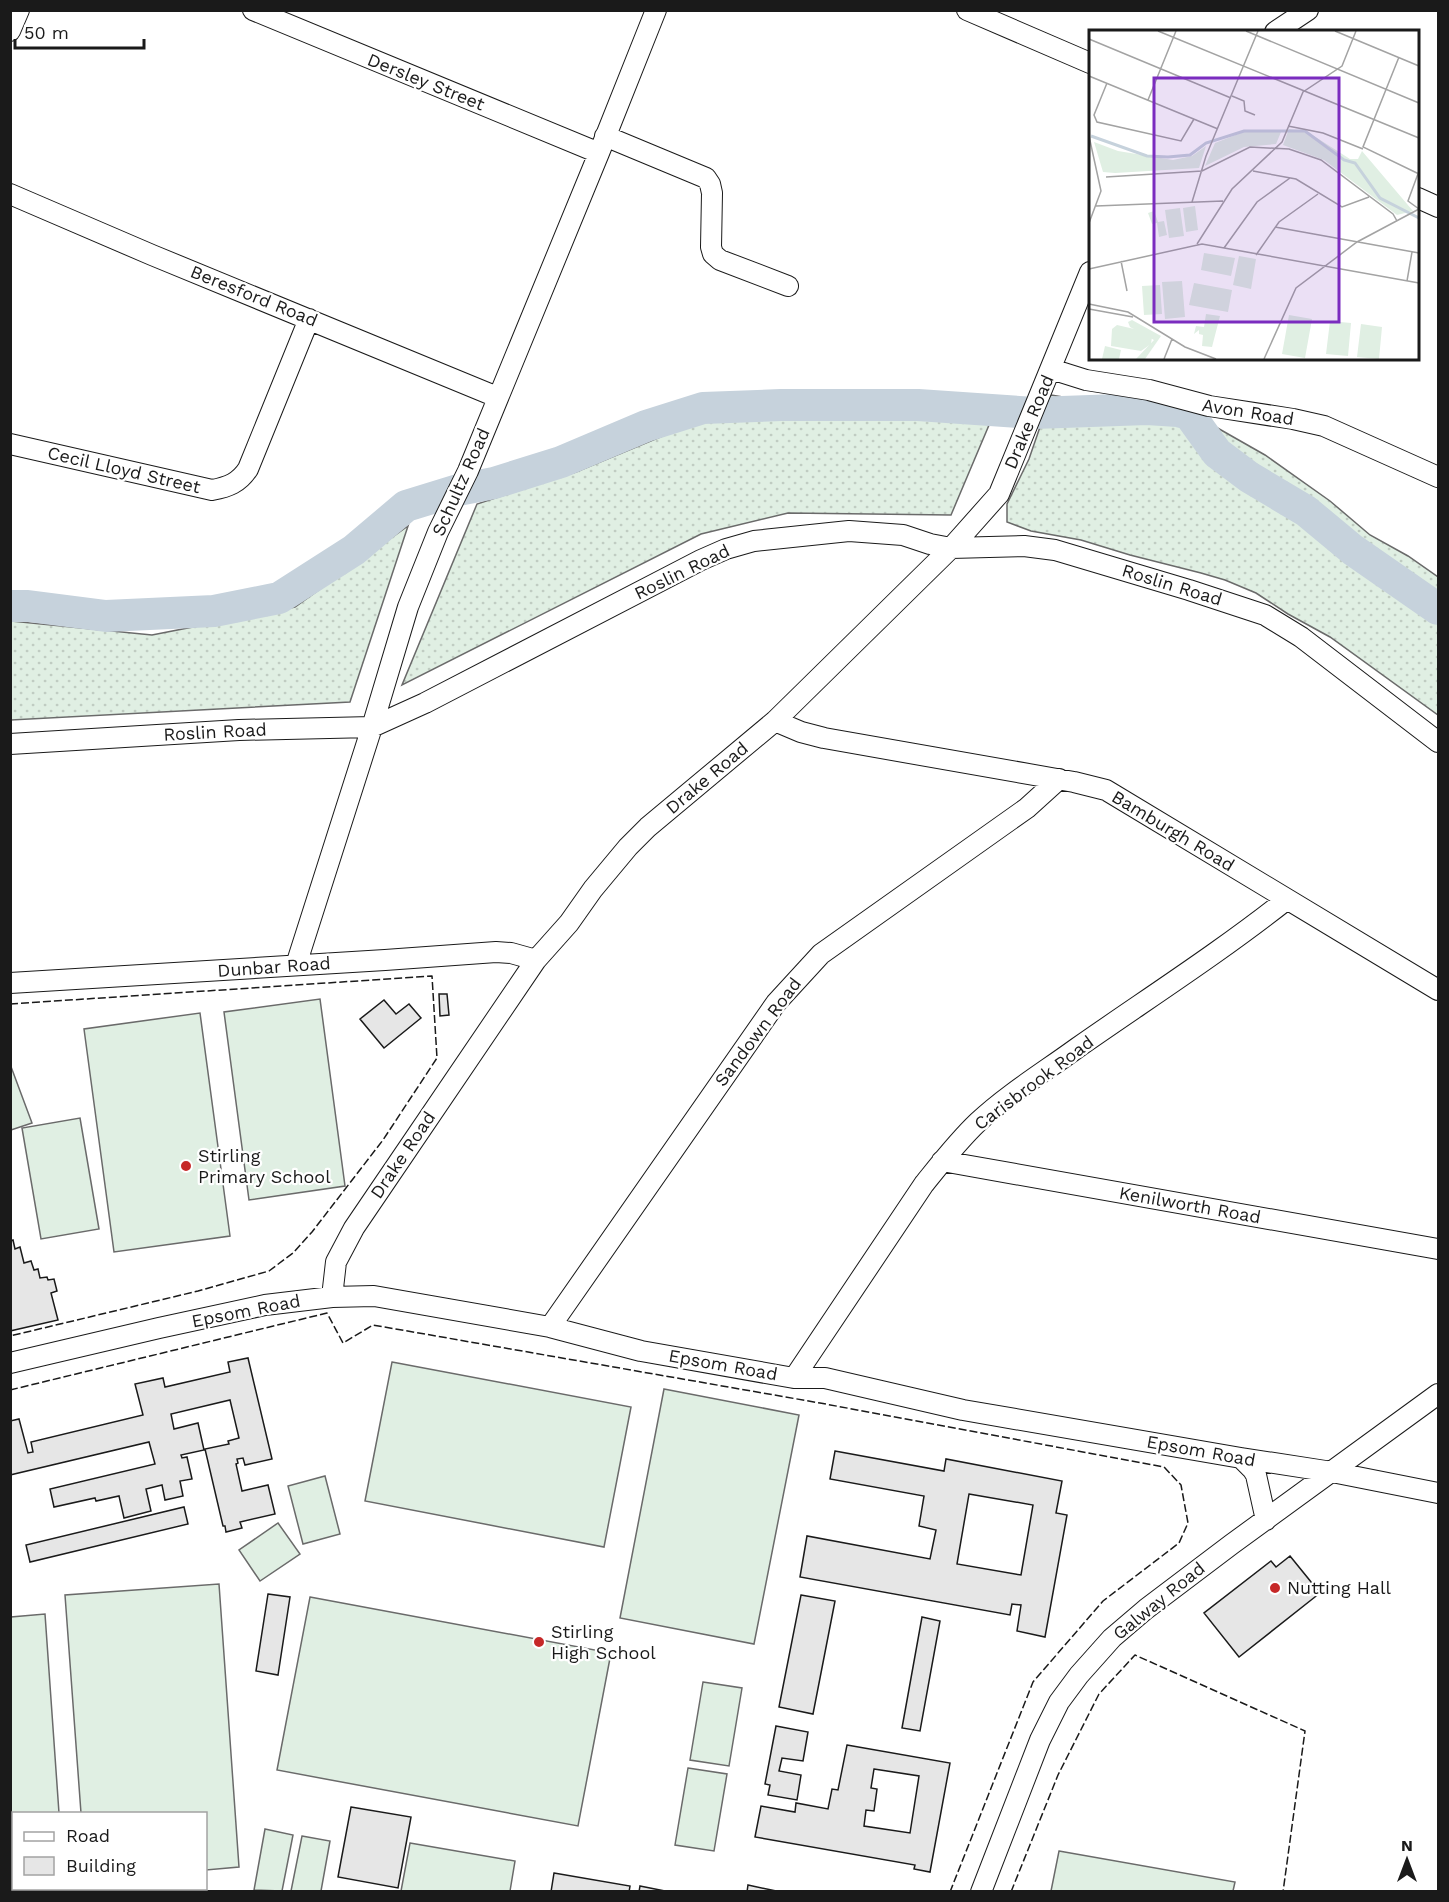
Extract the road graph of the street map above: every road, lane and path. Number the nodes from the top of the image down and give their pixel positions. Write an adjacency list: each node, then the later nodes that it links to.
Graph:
1 (19, 10): 7 (street)
2 (253, 10): 9 (street, Dersley Street)
3 (656, 10): 9 (street, Schultz Road)
4 (967, 10): 8 (street)
5 (1308, 10): 6 (street)
6 (1278, 30)
7 (10, 31)
8 (1089, 63)
9 (602, 145): 14 (street, Dersley Street); 17 (street, Schultz Road)
10 (10, 194): 15 (street, Beresford Road)
11 (1419, 198): 12 (street)
12 (1438, 207)
13 (1089, 274): 16 (street, Drake Road)
14 (788, 286)
15 (309, 320): 17 (street, Beresford Road); 18 (street, Cecil Lloyd Street)
16 (1051, 369): 19 (street, Avon Road); 20 (street, Drake Road)
17 (497, 397): 22 (street, Schultz Road)
18 (10, 444)
19 (1438, 477)
20 (951, 548): 21 (street, Drake Road); 22 (street, Roslin Road); 23 (street, Roslin Road)
21 (775, 721): 25 (street, Bamburgh Road); 27 (street, Drake Road)
22 (372, 727): 24 (street, Roslin Road); 28 (street, Schultz Road)
23 (1438, 742)
24 (10, 744)
25 (1059, 779): 26 (street, Bamburgh Road); 34 (street, Sandown Road)
26 (1286, 900): 30 (street, Bamburgh Road); 31 (street, Carisbrook Road)
27 (536, 960): 28 (street, Dunbar Road); 33 (street, Drake Road)
28 (296, 965): 29 (street, Dunbar Road)
29 (10, 983)
30 (1438, 990)
31 (942, 1161): 32 (street, Kenilworth Road); 36 (street, Carisbrook Road)
32 (1438, 1249)
33 (332, 1297): 34 (street, Epsom Road); 35 (street, Epsom Road)
34 (550, 1327): 36 (street, Epsom Road)
35 (10, 1363)
36 (794, 1378): 38 (street, Epsom Road)
37 (1438, 1394): 39 (street, Galway Road)
38 (1240, 1458): 39 (street, Epsom Road); 41 (street)
39 (1332, 1472): 40 (street, Epsom Road); 41 (street, Galway Road)
40 (1438, 1493)
41 (1266, 1520): 42 (street, Galway Road)
42 (981, 1892)

